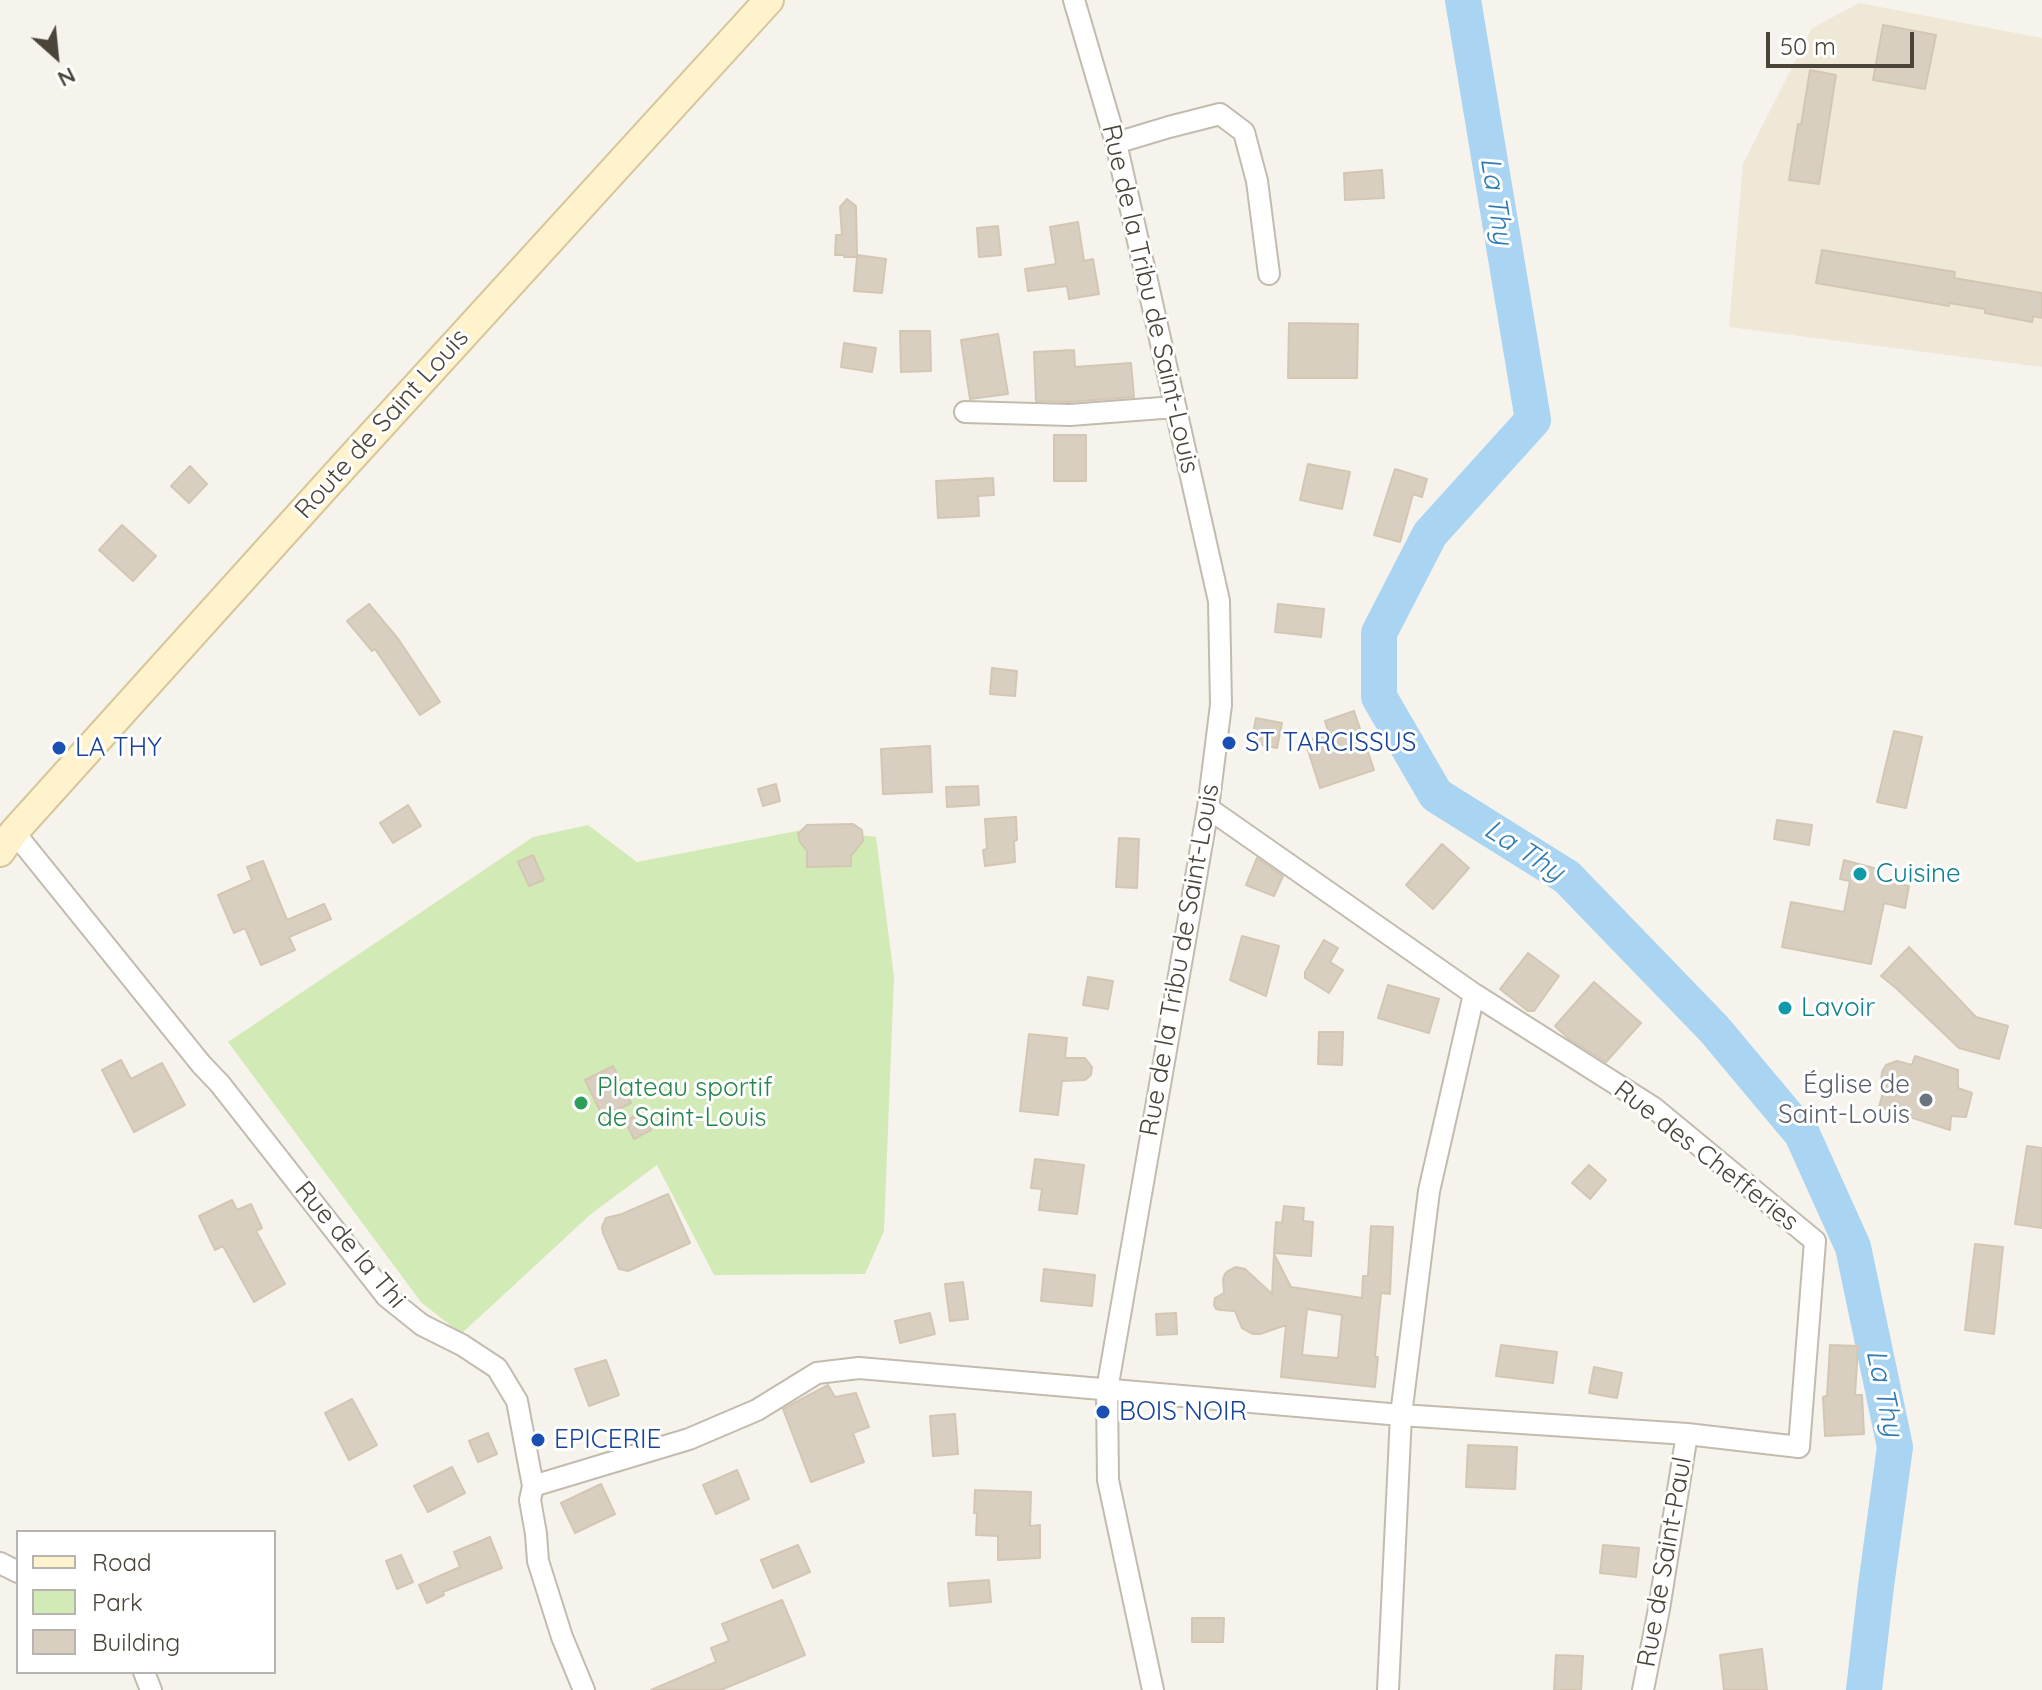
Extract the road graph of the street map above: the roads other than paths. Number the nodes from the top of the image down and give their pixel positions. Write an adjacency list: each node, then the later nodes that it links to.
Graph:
1 (769, 0): 8 (main road, Route de Saint Louis)
2 (1074, 0): 3 (street, Rue de la Tribu de Saint-Louis)
3 (1116, 143): 4 (street); 5 (street, Rue de la Tribu de Saint-Louis)
4 (1269, 274)
5 (1175, 407): 6 (street); 7 (street, Rue de la Tribu de Saint-Louis)
6 (965, 412)
7 (1208, 808): 9 (street, Rue des Chefferies); 10 (street, Rue de la Tribu de Saint-Louis)
8 (7, 842): 13 (street, Rue de la Thi)
9 (1474, 994): 11 (street); 12 (street, Rue des Chefferies)
10 (1107, 1390): 11 (street, Rue des Chefferies); 13 (street, Rue des Chefferies); 15 (street, Rue de la Tribu de Saint-Louis)
11 (1401, 1415): 12 (street, Rue des Chefferies); 16 (street)
12 (1687, 1434): 17 (street, Rue de Saint-Paul)
13 (533, 1486): 14 (street, Rue de la Thi)
14 (584, 1690)
15 (1153, 1690)
16 (1388, 1690)
17 (1643, 1690)

